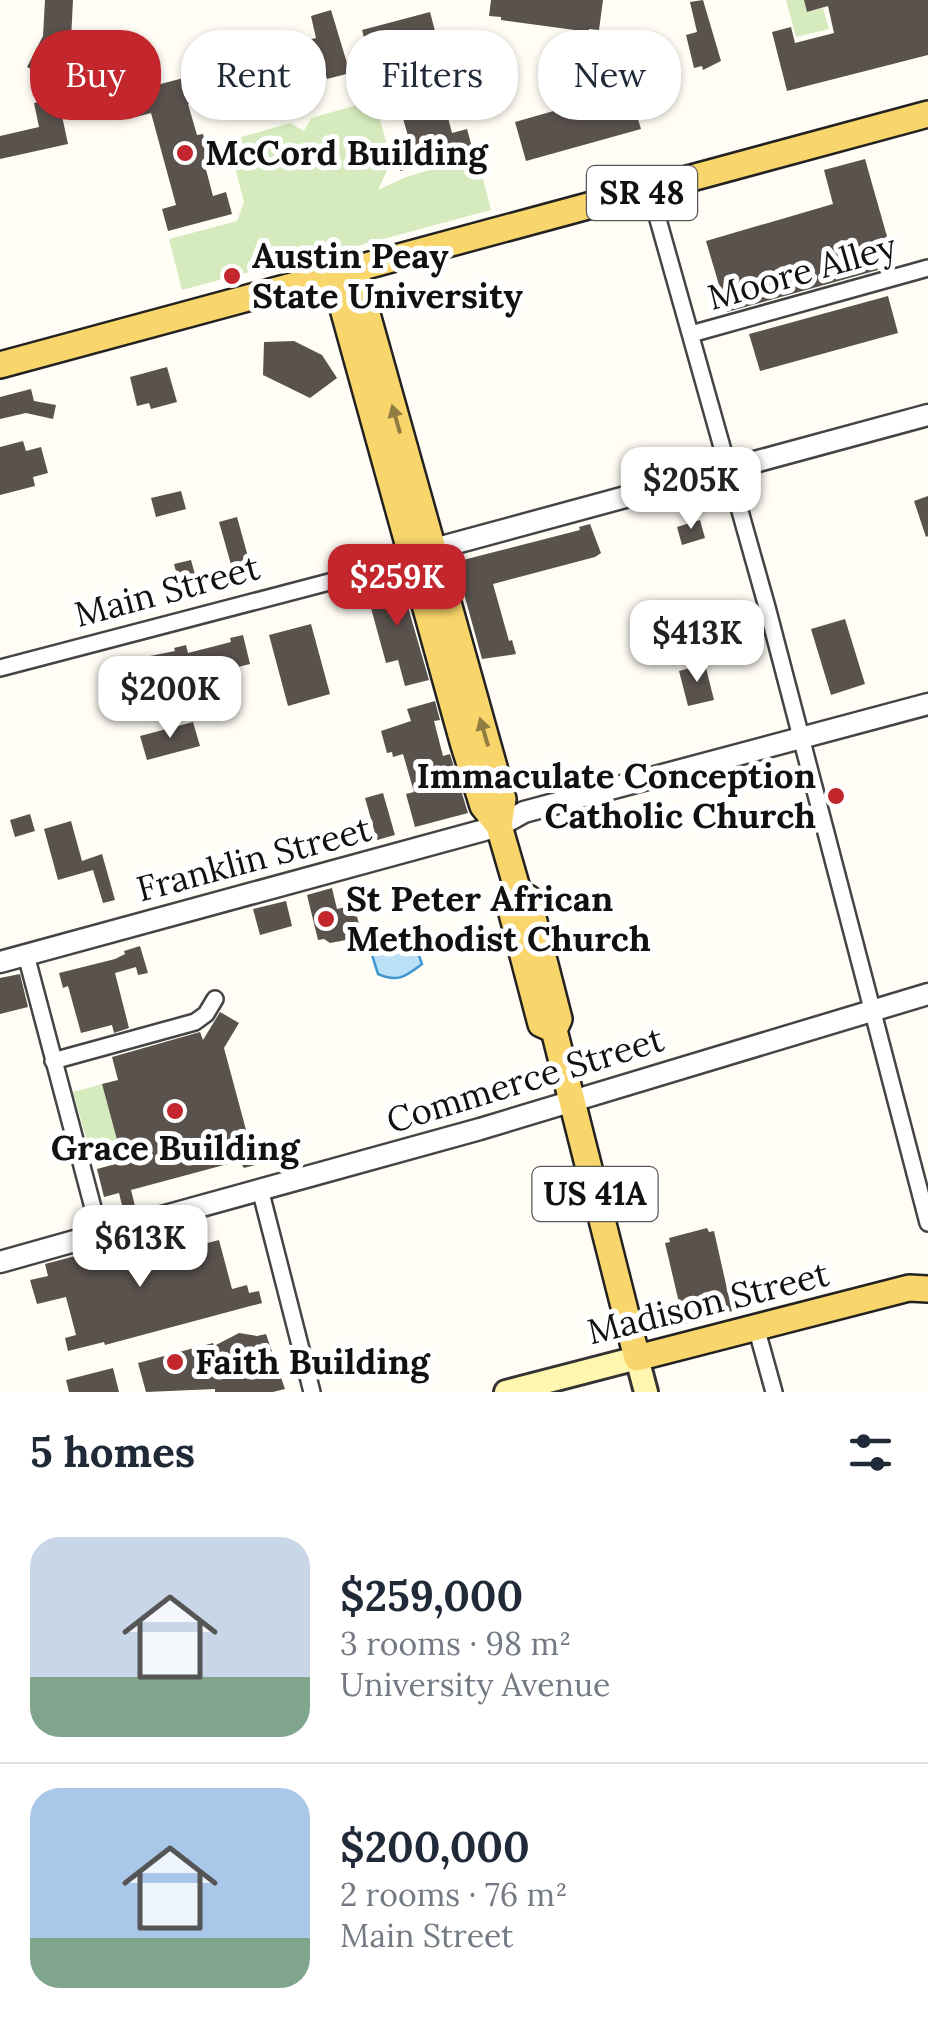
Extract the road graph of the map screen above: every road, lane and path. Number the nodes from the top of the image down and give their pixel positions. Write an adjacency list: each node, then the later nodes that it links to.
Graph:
1 (928, 114): 2 (main road, SR 48)
2 (650, 191): 4 (main road, SR 48); 5 (street)
3 (928, 268): 5 (street, Moore Alley)
4 (344, 273): 6 (main road); 9 (main road, US 41A)
5 (691, 334): 8 (street)
6 (0, 364)
7 (928, 415): 8 (street, Main Street)
8 (730, 471): 9 (street, Main Street); 12 (street)
9 (424, 552): 10 (street, Main Street); 13 (main road, US 41A)
10 (0, 668)
11 (928, 704): 12 (street, Franklin Street)
12 (800, 736): 13 (street, Franklin Street); 18 (street)
13 (499, 826): 14 (street, Franklin Street); 20 (main road, US 41A)
14 (26, 954): 15 (street, Franklin Street); 19 (street)
15 (0, 962)
16 (928, 994): 18 (street, Commerce Street)
17 (215, 999): 19 (street)
18 (871, 1011): 20 (street, Commerce Street); 22 (street)
19 (53, 1060): 23 (street)
20 (572, 1100): 21 (street, Commerce Street); 27 (main road, US 41A)
21 (260, 1190): 23 (street, Commerce Street); 28 (street)
22 (928, 1223)
23 (100, 1234): 24 (street, Commerce Street)
24 (0, 1262)
25 (928, 1288): 26 (main road, Madison Street)
26 (756, 1327): 27 (main road, Madison Street); 31 (street)
27 (637, 1358): 29 (main road, Madison Street); 30 (main road)
28 (312, 1392)
29 (506, 1392)
30 (646, 1392)
31 (774, 1392)

